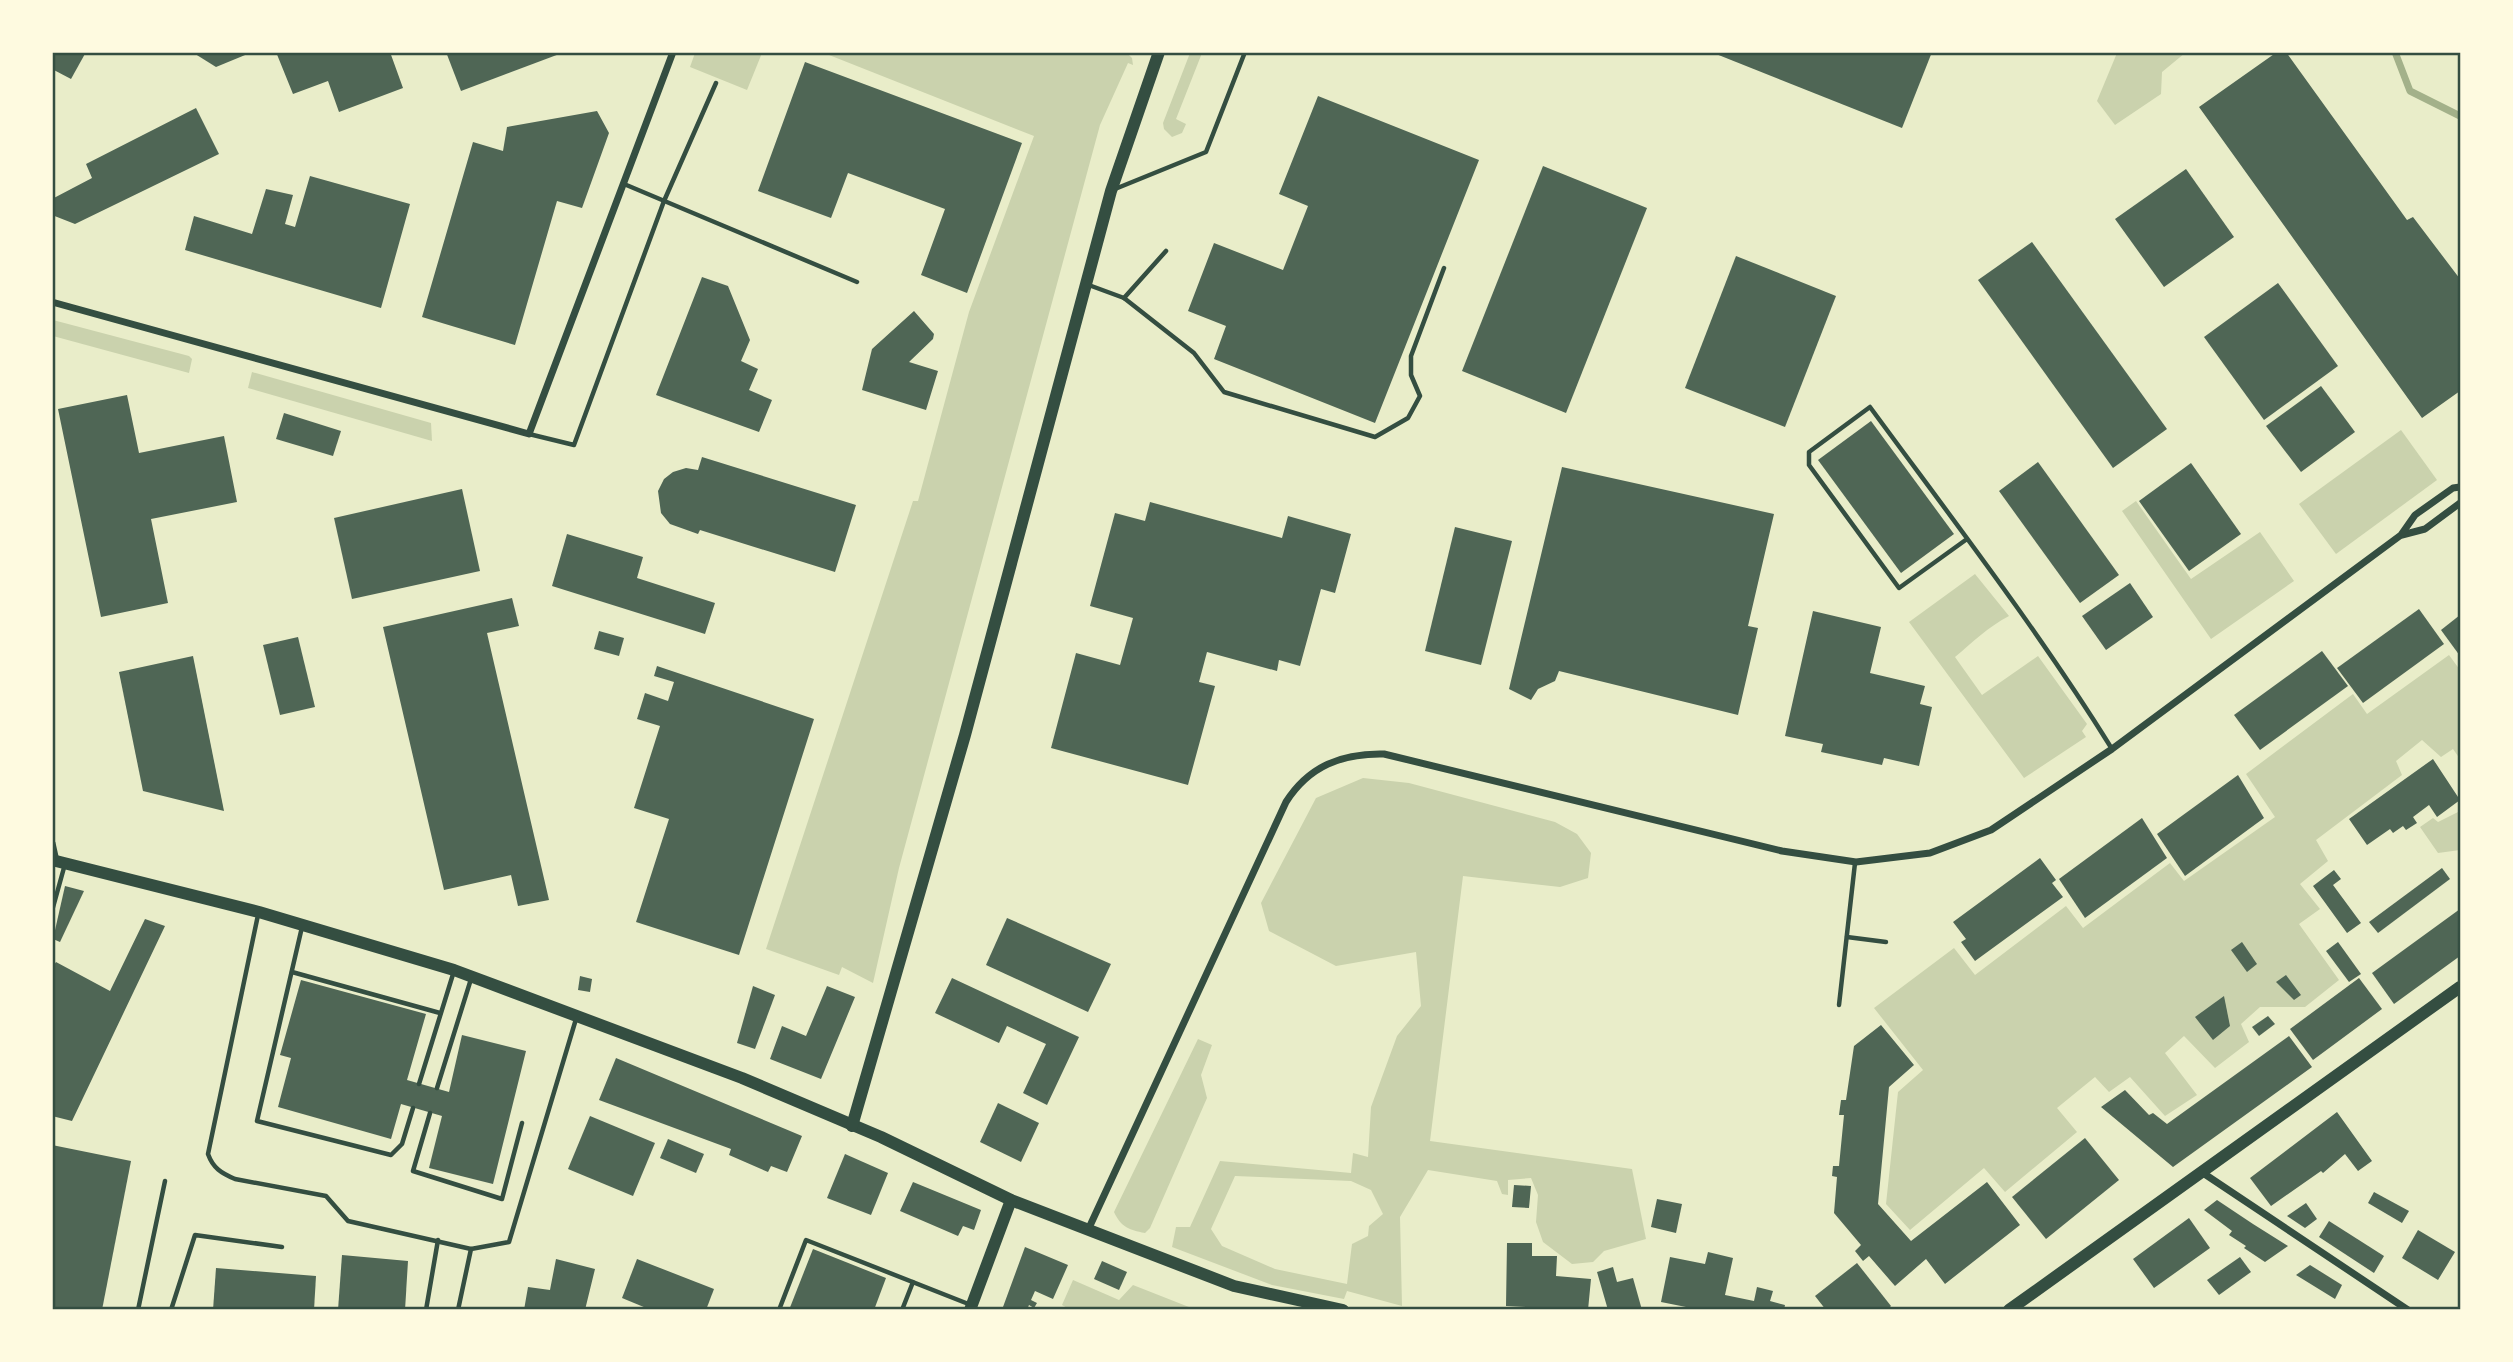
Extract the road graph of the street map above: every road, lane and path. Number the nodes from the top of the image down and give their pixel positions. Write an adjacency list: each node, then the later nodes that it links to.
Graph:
1 (673, 52): 5 (street)
2 (1245, 52): 6 (lane)
3 (1156, 55): 6 (street)
4 (716, 83): 7 (lane)
5 (623, 183): 7 (lane); 14 (street)
6 (1111, 191): 11 (street)
7 (664, 201): 10 (lane); 14 (lane)
8 (1166, 251): 12 (lane)
9 (1444, 268): 12 (lane)
10 (857, 282)
11 (1086, 283): 12 (lane); 40 (street)
12 (1124, 298)
13 (52, 302): 14 (street)
14 (529, 434)
15 (2460, 487): 17 (street)
16 (2460, 503): 17 (street)
17 (2401, 535): 19 (street)
18 (1967, 539): 18 (lane); 19 (lane)
19 (2112, 749): 22 (street)
20 (52, 843): 21 (street)
21 (58, 862): 23 (lane); 24 (street)
22 (1856, 862): 26 (lane); 44 (street)
23 (52, 911)
24 (258, 912): 25 (street); 45 (lane)
25 (303, 924): 28 (street); 29 (lane)
26 (1847, 937): 27 (lane); 32 (lane)
27 (1886, 942)
28 (454, 970): 30 (street); 33 (lane)
29 (292, 972): 33 (lane); 37 (lane)
30 (471, 976): 34 (street); 36 (lane)
31 (2460, 987): 41 (street)
32 (1839, 1005)
33 (440, 1013): 35 (lane)
34 (577, 1015): 40 (street); 47 (lane)
35 (419, 1084)
36 (437, 1088)
37 (412, 1108)
38 (430, 1113): 39 (lane)
39 (522, 1123)
40 (852, 1126): 43 (street)
41 (2203, 1173): 57 (street); 58 (street)
42 (165, 1181): 50 (lane)
43 (1011, 1200): 44 (street); 49 (street)
44 (1088, 1230): 56 (street)
45 (438, 1240): 47 (lane); 52 (lane)
46 (282, 1247): 51 (lane)
47 (471, 1249): 53 (lane)
48 (913, 1282): 49 (lane); 54 (lane); 55 (lane)
49 (970, 1307)
50 (138, 1310)
51 (171, 1310)
52 (426, 1310)
53 (458, 1310)
54 (779, 1310)
55 (902, 1310)
56 (1343, 1310)
57 (2009, 1310)
58 (2408, 1310)

